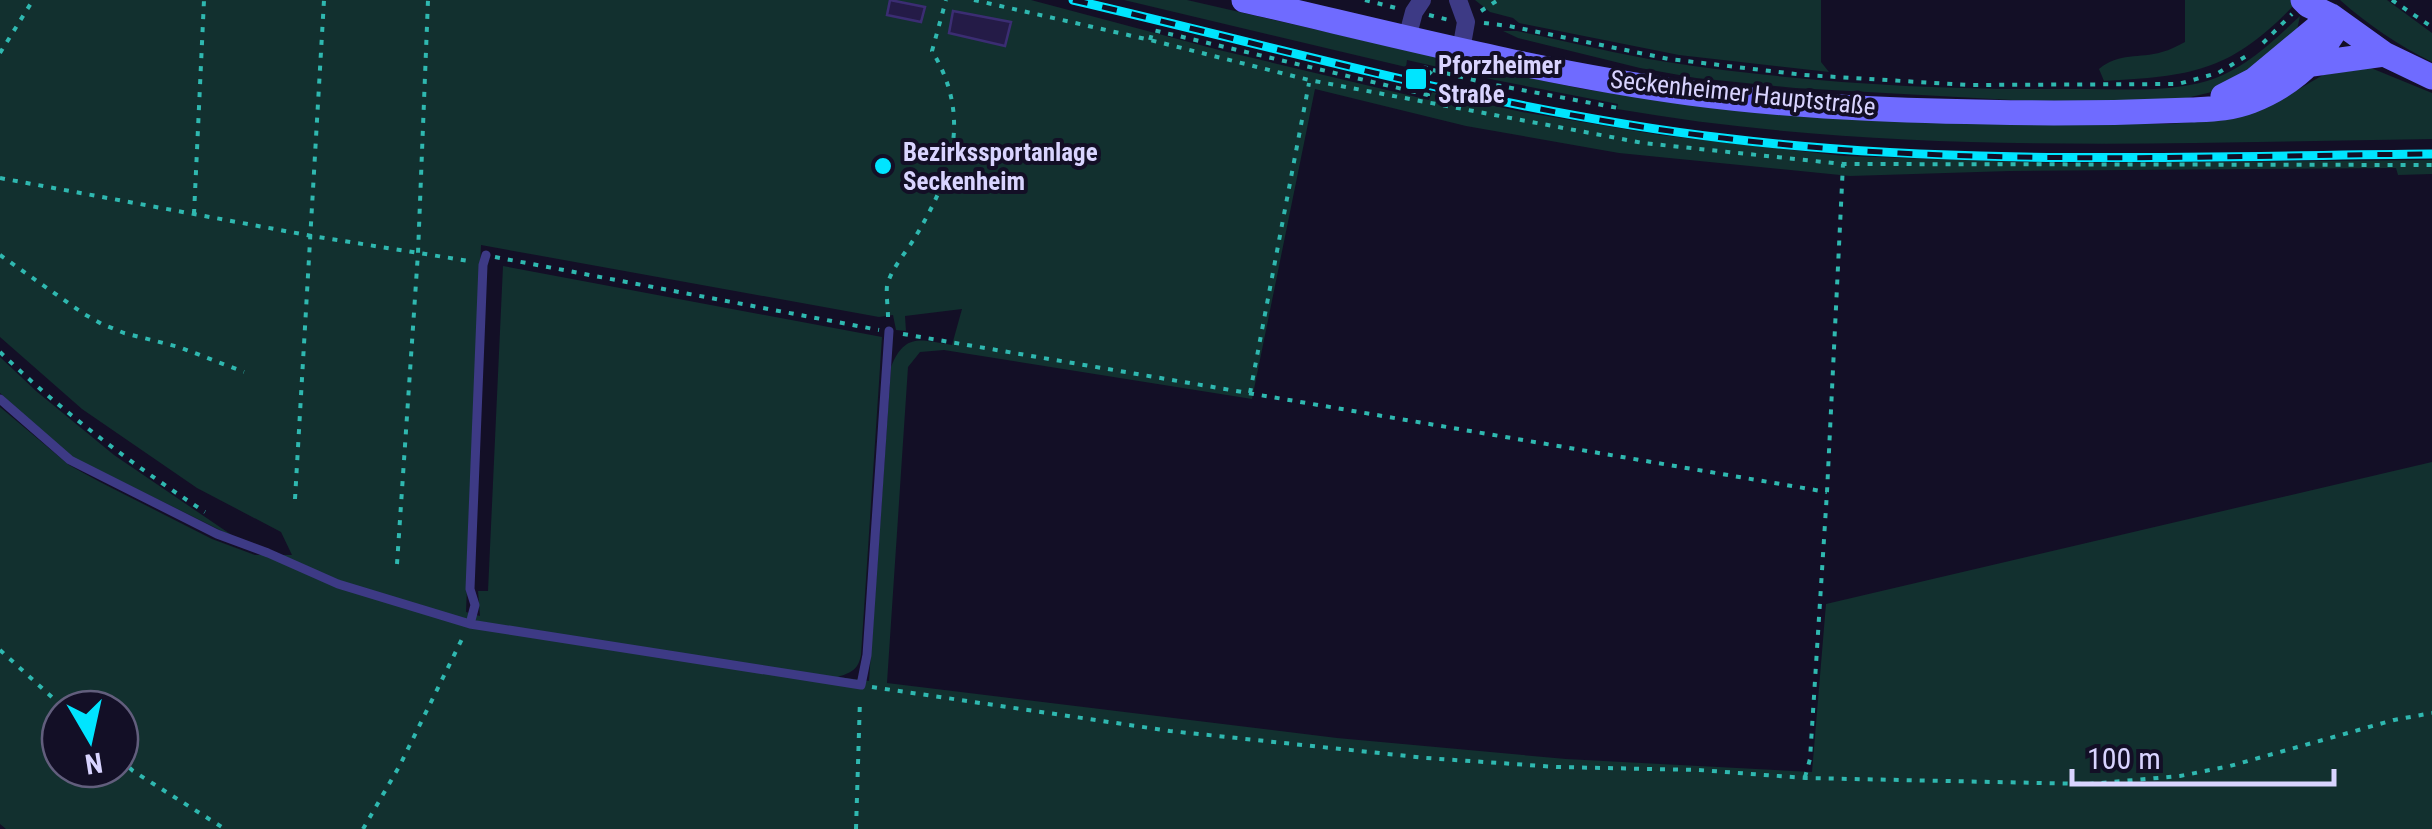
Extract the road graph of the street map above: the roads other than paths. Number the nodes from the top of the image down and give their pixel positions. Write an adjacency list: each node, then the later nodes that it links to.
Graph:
1 (1244, 0): 6 (main road, Seckenheimer Hauptstraße)
2 (1458, 0): 7 (street)
3 (2304, 1): 5 (main road)
4 (1418, 6): 6 (street)
5 (2331, 13): 8 (main road); 9 (main road); 11 (main road)
6 (1407, 38): 7 (main road, Seckenheimer Hauptstraße)
7 (1461, 50): 11 (main road, Seckenheimer Hauptstraße)
8 (2384, 54): 9 (main road); 10 (main road)
9 (2312, 64): 11 (main road, Seckenheimer Hauptstraße)
10 (2432, 77)
11 (2191, 110)
12 (484, 260): 15 (lane)
13 (889, 332): 15 (lane)
14 (0, 399): 15 (lane)
15 (470, 624)

